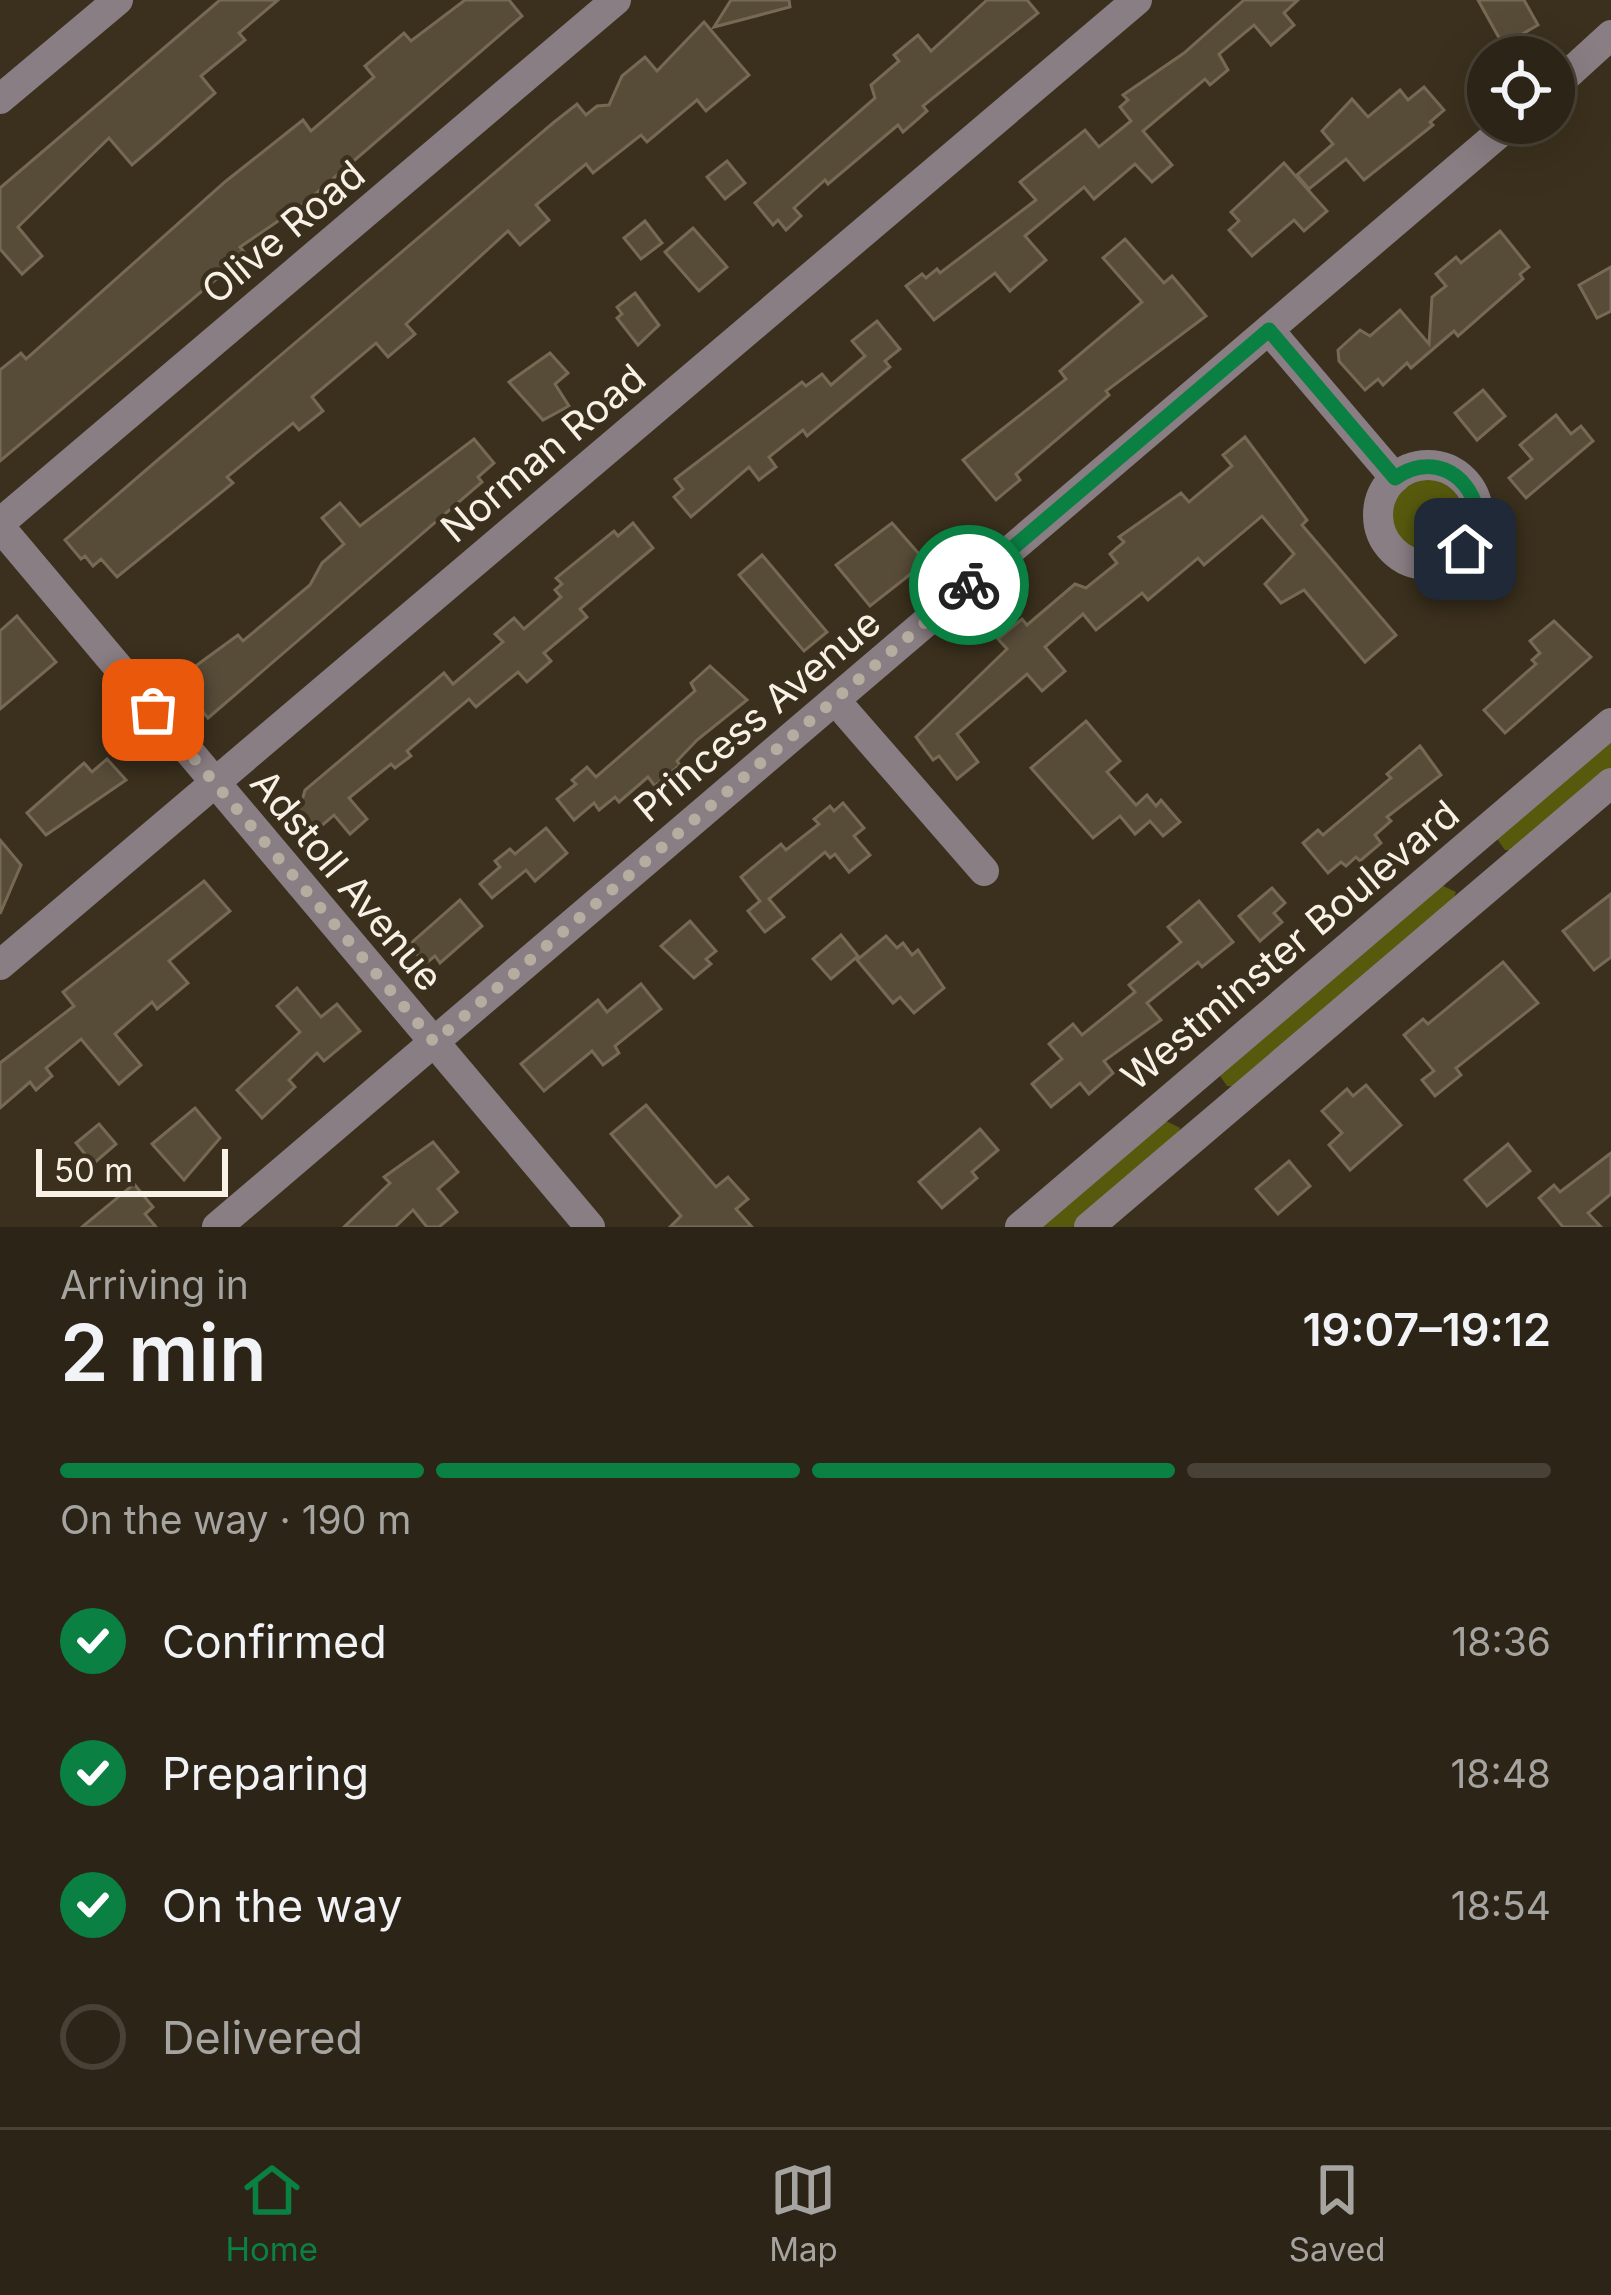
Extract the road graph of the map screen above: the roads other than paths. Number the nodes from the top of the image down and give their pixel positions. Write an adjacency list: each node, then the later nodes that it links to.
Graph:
1 (118, 0): 6 (street)
2 (616, 0): 10 (street, Olive Road)
3 (1137, 0): 14 (street, Norman Road)
4 (1611, 35): 5 (street)
5 (1575, 68)
6 (0, 99)
7 (1486, 144): 8 (street, Princess Avenue)
8 (1269, 330): 9 (street); 11 (street, Princess Avenue)
9 (1395, 478)
10 (0, 525): 14 (street, Adstoll Avenue)
11 (835, 700): 15 (street); 17 (street, Princess Avenue)
12 (1611, 723): 20 (street, Westminster Boulevard)
13 (1611, 783): 21 (street)
14 (214, 784): 16 (street, Norman Road); 17 (street, Adstoll Avenue)
15 (984, 871)
16 (0, 965)
17 (434, 1042): 18 (street, Princess Avenue); 19 (street, Adstoll Avenue)
18 (217, 1227)
19 (590, 1227)
20 (1020, 1227)
21 (1089, 1227)

